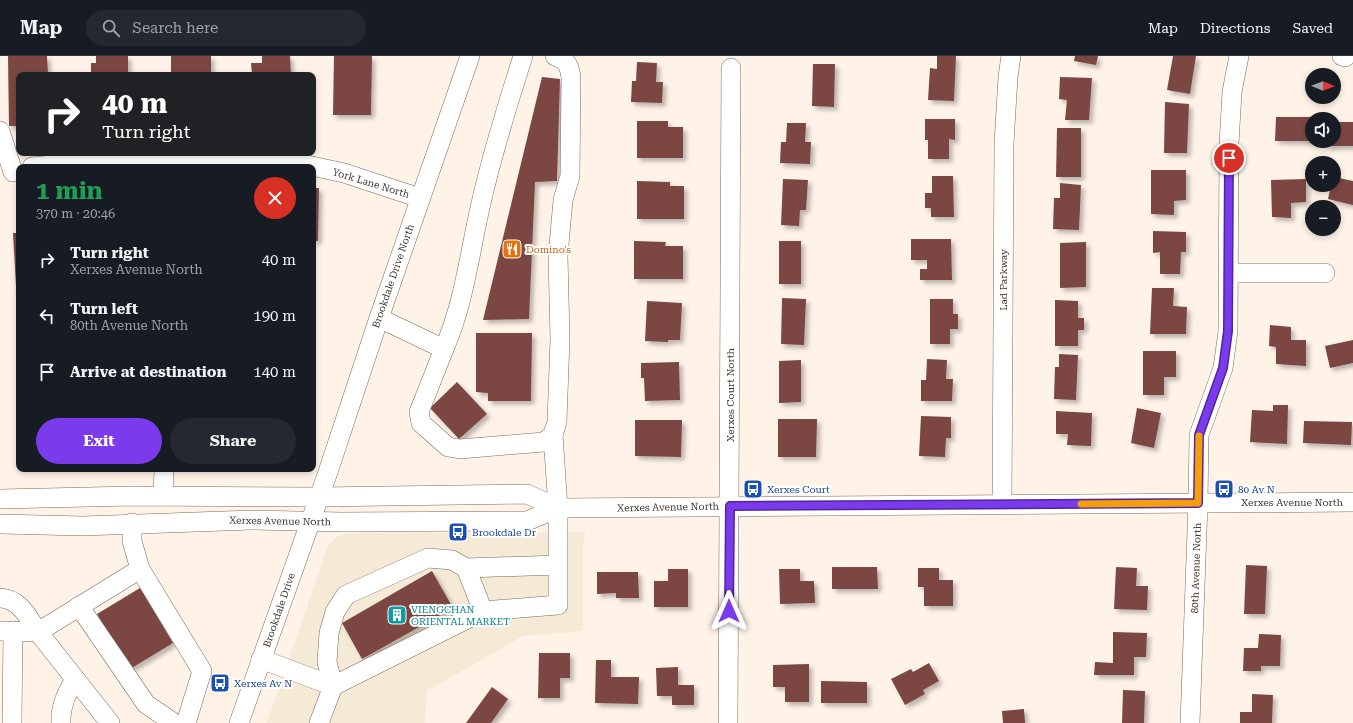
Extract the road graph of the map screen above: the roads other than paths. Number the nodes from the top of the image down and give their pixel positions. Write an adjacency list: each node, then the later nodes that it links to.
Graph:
1 (470, 56): 13 (street, Brookdale Drive North)
2 (523, 56): 17 (street)
3 (555, 56): 18 (street)
4 (1011, 56): 25 (street, Lad Parkway)
5 (1239, 56): 14 (street, 80th Avenue North)
6 (731, 68): 26 (street, Xerxes Court North)
7 (0, 131): 12 (street)
8 (153, 162): 9 (street, York Lane North); 10 (street, York Lane North)
9 (103, 164)
10 (303, 164)
11 (316, 167): 13 (street, York Lane North)
12 (11, 173)
13 (420, 198): 16 (street, Brookdale Drive North)
14 (1229, 273): 15 (street); 24 (street, 80th Avenue North)
15 (1325, 273)
16 (379, 318): 17 (street); 21 (street, Brookdale Drive North)
17 (444, 348): 18 (street)
18 (553, 436): 27 (street)
19 (164, 472): 20 (street)
20 (163, 496): 21 (street, Xerxes Avenue North); 22 (street, Xerxes Avenue North)
21 (319, 496): 27 (street, Xerxes Avenue North); 28 (street, Brookdale Drive)
22 (0, 499)
23 (1353, 502): 24 (street, Xerxes Avenue North)
24 (1198, 503): 25 (street, Xerxes Avenue North); 50 (street, 80th Avenue North)
25 (1002, 504): 26 (street, Xerxes Avenue North)
26 (730, 506): 27 (street, Xerxes Avenue North); 49 (street, Xerxes Court North)
27 (558, 508): 28 (street, Xerxes Avenue North); 31 (street)
28 (310, 521): 29 (street, Xerxes Avenue North); 39 (street, Brookdale Drive)
29 (132, 523): 30 (street, Xerxes Avenue North); 33 (street)
30 (0, 524)
31 (558, 566): 32 (street); 36 (street)
32 (466, 568): 36 (street); 41 (street)
33 (140, 569): 35 (street); 46 (street)
34 (0, 598): 38 (street)
35 (79, 606): 38 (street); 45 (street)
36 (483, 611): 41 (street)
37 (6, 631): 38 (street); 42 (street)
38 (38, 632): 40 (street)
39 (261, 659): 41 (street); 47 (street, Brookdale Drive)
40 (75, 679): 43 (street); 44 (street)
41 (333, 686): 48 (street)
42 (12, 723)
43 (60, 723)
44 (110, 723)
45 (174, 723)
46 (186, 723)
47 (239, 723)
48 (319, 723)
49 (728, 723)
50 (1190, 723)

